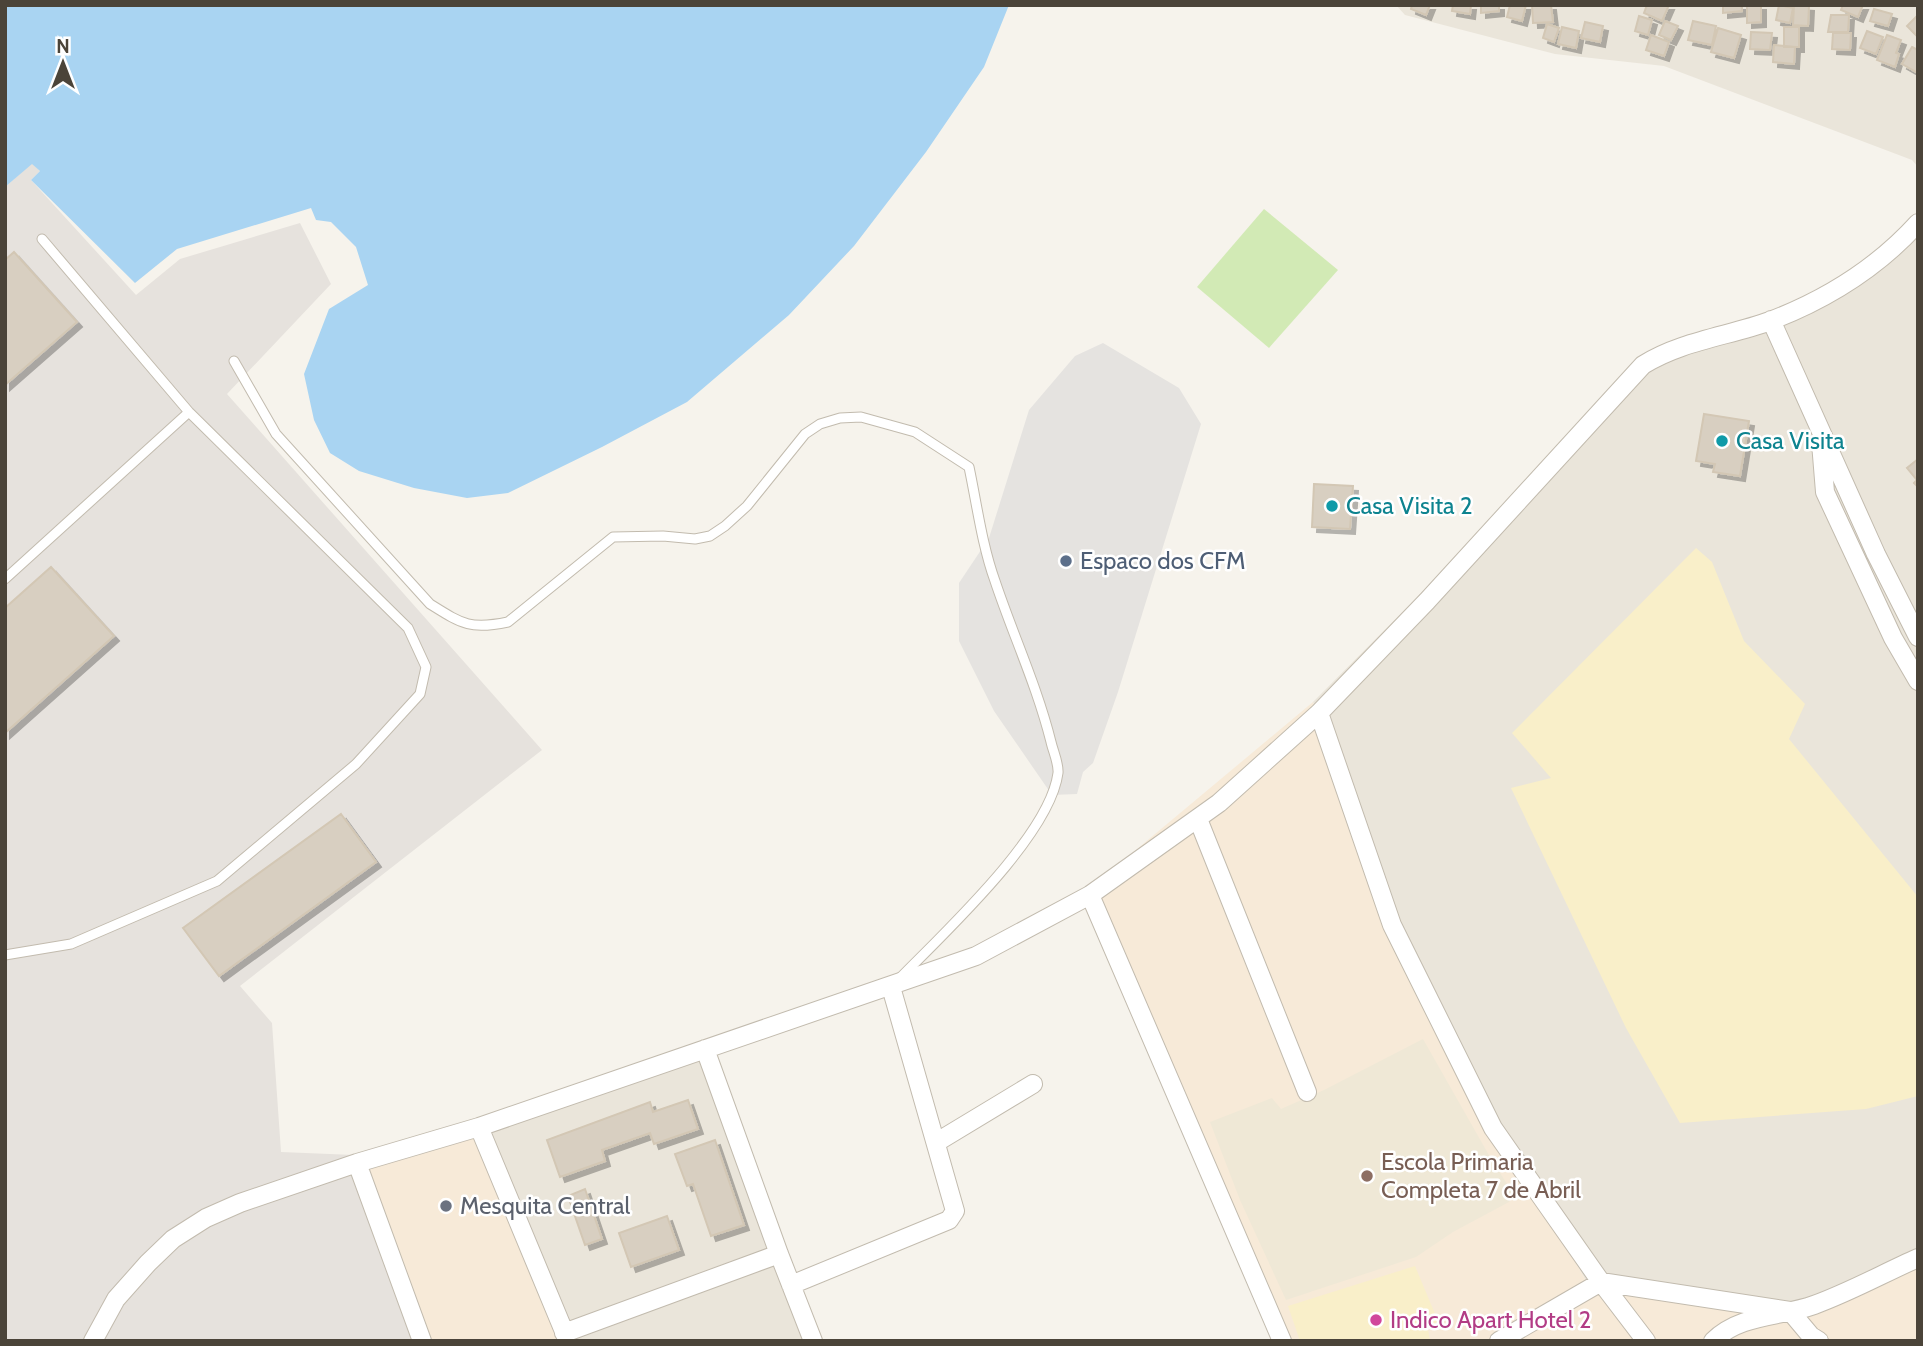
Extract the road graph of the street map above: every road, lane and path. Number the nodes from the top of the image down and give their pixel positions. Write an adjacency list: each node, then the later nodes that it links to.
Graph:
1 (1918, 223): 3 (street)
2 (42, 239): 5 (lane)
3 (1771, 320): 6 (street); 10 (street)
4 (234, 361): 14 (lane)
5 (189, 412): 7 (lane); 13 (lane)
6 (1820, 432): 8 (street); 9 (street)
7 (5, 579)
8 (1918, 637)
9 (1918, 681)
10 (1319, 713): 11 (street); 23 (street)
11 (1198, 819): 12 (street); 17 (street)
12 (1090, 895): 14 (street); 30 (street)
13 (5, 955)
14 (891, 987): 15 (street); 19 (street)
15 (705, 1049): 18 (street); 21 (street)
16 (1032, 1084): 19 (street)
17 (1307, 1093)
18 (480, 1127): 20 (street); 26 (street)
19 (936, 1142): 24 (street)
20 (357, 1163): 27 (street); 28 (street)
21 (779, 1254): 24 (street); 26 (street)
22 (1918, 1258): 25 (street)
23 (1601, 1282): 25 (street); 31 (street); 32 (street)
24 (791, 1285): 29 (street)
25 (1790, 1311): 33 (street); 34 (street)
26 (566, 1337)
27 (93, 1341)
28 (422, 1341)
29 (813, 1341)
30 (1282, 1341)
31 (1499, 1341)
32 (1646, 1341)
33 (1713, 1341)
34 (1819, 1341)

